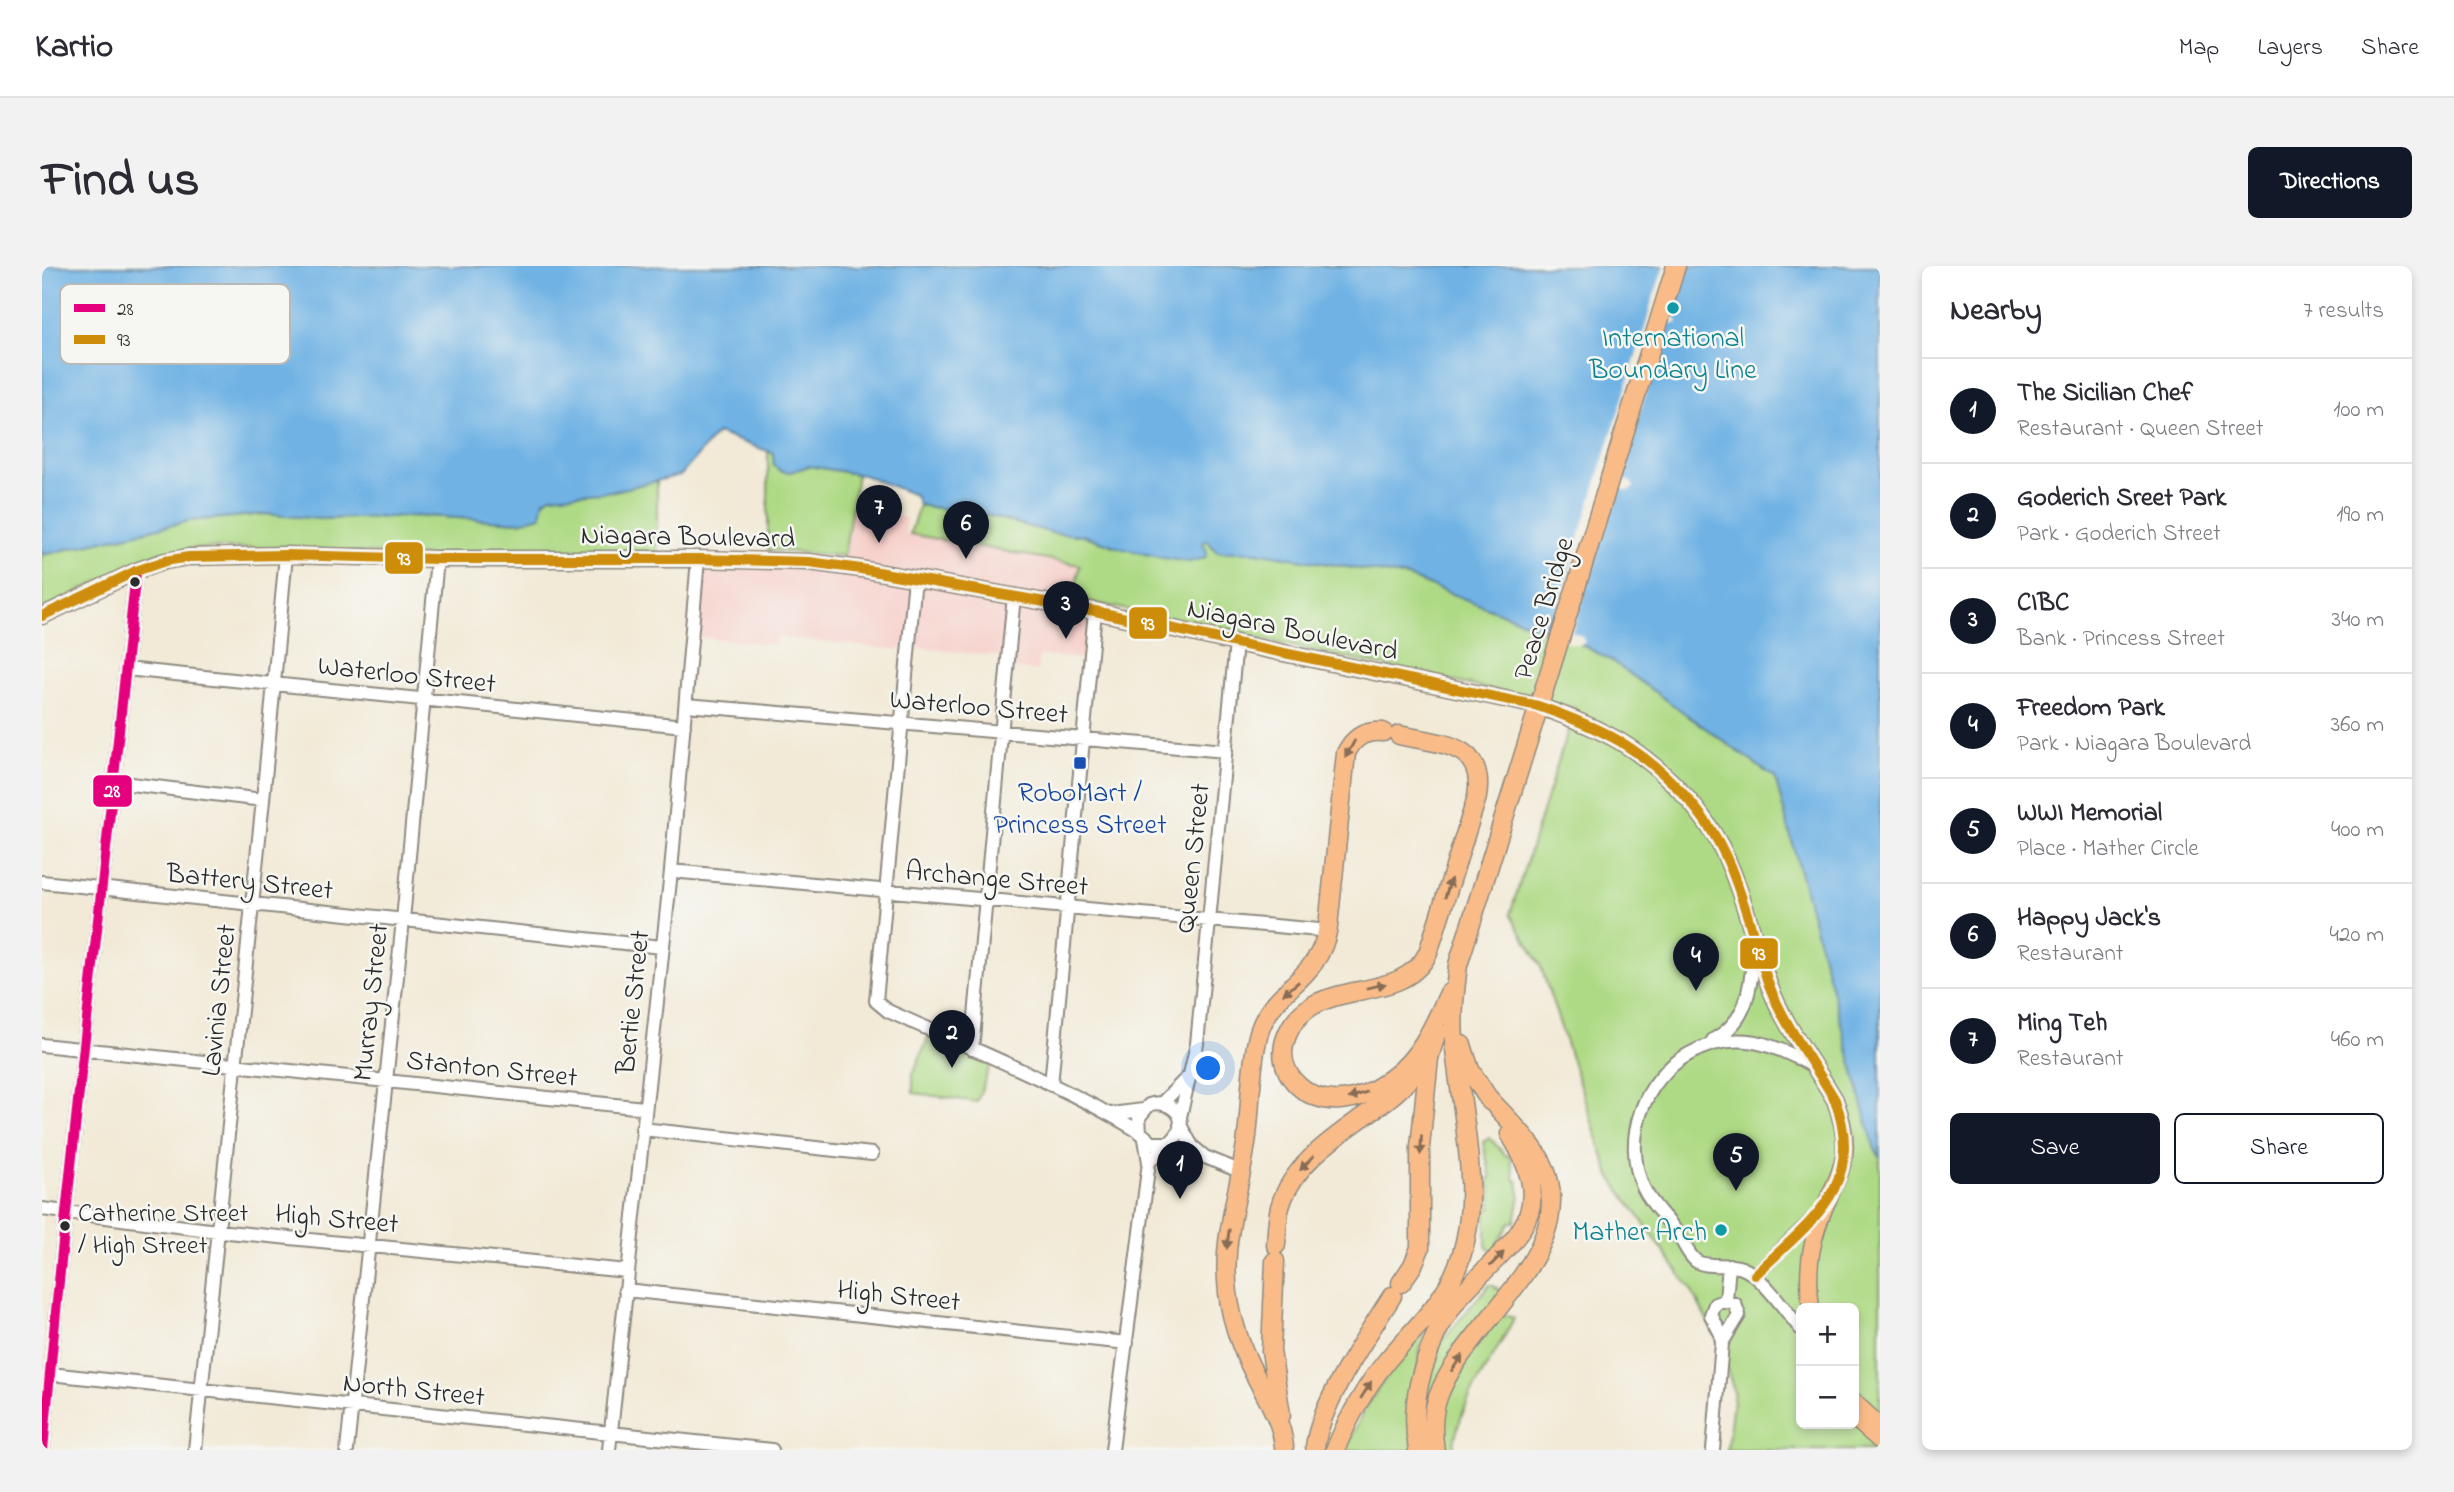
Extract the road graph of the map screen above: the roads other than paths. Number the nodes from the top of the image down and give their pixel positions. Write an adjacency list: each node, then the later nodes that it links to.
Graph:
1 (1676, 266): 34 (highway, Peace Bridge, bridge)
2 (286, 555): 3 (main road, Niagara Boulevard); 5 (main road, Niagara Boulevard); 12 (street, Lavinia Street)
3 (437, 559): 4 (main road, Niagara Boulevard); 13 (street, Murray Street)
4 (698, 559): 6 (main road, Niagara Boulevard); 14 (street, Bertie Street)
5 (136, 571): 9 (main road, Niagara Boulevard); 11 (street)
6 (915, 578): 7 (main road, Niagara Boulevard); 15 (street)
7 (1014, 595): 8 (main road, Niagara Boulevard); 17 (street)
8 (1095, 611): 10 (main road, Niagara Boulevard); 18 (street)
9 (42, 616)
10 (1236, 643): 19 (street, Queen Street); 32 (main road, Niagara Boulevard)
11 (125, 669): 12 (street, Waterloo Street); 20 (street)
12 (274, 684): 13 (street, Waterloo Street); 21 (street, Lavinia Street)
13 (424, 699): 16 (street, Waterloo Street); 29 (street, Murray Street)
14 (686, 705): 15 (street, Waterloo Street); 16 (street, Bertie Street)
15 (901, 722): 17 (street, Waterloo Street); 25 (street)
16 (684, 726): 22 (street, Bertie Street)
17 (1002, 732): 18 (street, Waterloo Street); 26 (street)
18 (1083, 738): 19 (street, Waterloo Street); 28 (street)
19 (1226, 751): 30 (street, Queen Street)
20 (114, 782): 21 (street); 24 (street)
21 (263, 800): 27 (street, Lavinia Street)
22 (671, 871): 25 (street, Archange Street); 33 (street, Bertie Street)
23 (42, 882): 24 (street, Battery Street)
24 (100, 889): 27 (street, Battery Street); 37 (street)
25 (885, 891): 26 (street, Archange Street); 38 (street)
26 (986, 900): 28 (street, Archange Street); 38 (street)
27 (252, 905): 29 (street, Battery Street); 40 (street, Lavinia Street)
28 (1067, 908): 30 (street, Archange Street); 44 (street)
29 (402, 920): 33 (street, Battery Street); 43 (street, Murray Street)
30 (1209, 921): 31 (street, Archange Street); 42 (street, Queen Street)
31 (1319, 930)
32 (1756, 943): 39 (street, Niagara Boulevard); 41 (main road, Niagara Boulevard)
33 (662, 947): 47 (street, Bertie Street)
34 (1452, 997): 35 (highway); 45 (highway); 56 (highway); 58 (highway, one-way to 58)
35 (1437, 1029): 58 (highway); 82 (highway, one-way to 82)
36 (42, 1045): 37 (street, Stanton Street)
37 (83, 1049): 40 (street, Stanton Street); 61 (street)
38 (972, 1049): 44 (street)
39 (1697, 1049): 41 (street); 64 (street)
40 (234, 1065): 43 (street, Stanton Street); 62 (street, Lavinia Street)
41 (1815, 1068): 59 (main road)
42 (1189, 1075): 46 (street, Queen Street); 50 (street, Queen Street)
43 (384, 1080): 47 (street, Stanton Street); 63 (street, Murray Street)
44 (1051, 1085): 49 (street)
45 (1485, 1094): 71 (highway, one-way to 45); 91 (highway, one-way to 45)
46 (1163, 1102): 48 (street); 50 (street)
47 (644, 1108): 51 (street, Bertie Street)
48 (1143, 1110): 49 (street); 52 (street)
49 (1111, 1114): 52 (street)
50 (1180, 1121): 53 (street); 54 (street)
51 (642, 1129): 55 (street); 65 (street, Bertie Street)
52 (1143, 1135): 53 (street); 57 (street)
53 (1169, 1142): 54 (street); 57 (street)
54 (1192, 1146): 58 (street)
55 (872, 1154)
56 (1467, 1159): 71 (highway); 89 (highway, one-way to 56)
57 (1149, 1162): 72 (street)
58 (1242, 1172)
59 (1826, 1206): 66 (street); 69 (main road)
60 (42, 1209): 61 (street, High Street)
61 (66, 1212): 62 (street, High Street); 74 (street)
62 (217, 1230): 63 (street, High Street); 75 (street, Lavinia Street)
63 (367, 1244): 65 (street, High Street); 76 (street, Murray Street)
64 (1729, 1265): 66 (street); 68 (street)
65 (627, 1270): 67 (street, Bertie Street)
66 (1755, 1275): 70 (street)
67 (625, 1290): 72 (street, High Street); 80 (street, Bertie Street)
68 (1726, 1300): 73 (street); 73 (street)
69 (1810, 1303)
70 (1796, 1323)
71 (1437, 1330): 90 (highway)
72 (1126, 1343): 88 (street)
73 (1722, 1343): 92 (street)
74 (50, 1374): 75 (street, North Street); 83 (street)
75 (201, 1391): 76 (street, North Street); 84 (street, Lavinia Street)
76 (351, 1406): 80 (street, North Street); 85 (street, Murray Street)
77 (1859, 1407): 79 (main road)
78 (1859, 1422): 81 (main road)
79 (1880, 1426)
80 (611, 1434): 86 (street, Bertie Street); 87 (street, North Street)
81 (1880, 1441)
82 (1315, 1447)
83 (43, 1450)
84 (195, 1450)
85 (347, 1450)
86 (609, 1450)
87 (772, 1450)
88 (1112, 1450)
89 (1335, 1450)
90 (1418, 1450)
91 (1435, 1450)
92 (1713, 1450)

